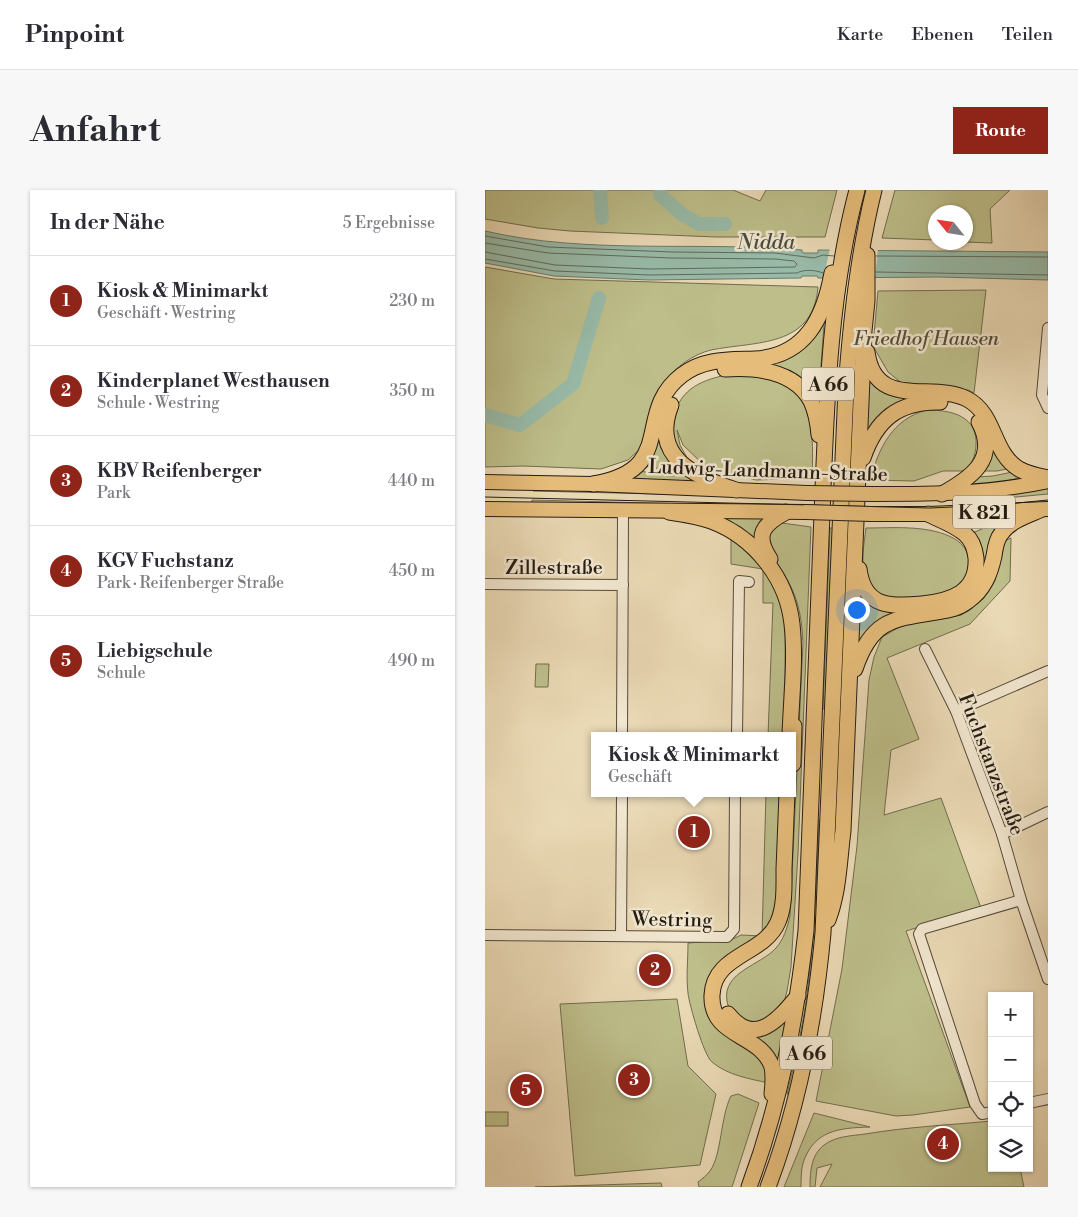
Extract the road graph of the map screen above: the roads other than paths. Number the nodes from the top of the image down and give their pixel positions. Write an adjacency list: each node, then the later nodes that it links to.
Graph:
1 (857, 190): 3 (highway)
2 (874, 190): 4 (highway, A 66)
3 (831, 301): 8 (highway, A 66); 12 (highway)
4 (861, 301): 6 (highway); 40 (highway, A 66)
5 (1048, 328): 7 (street)
6 (864, 331): 9 (highway); 10 (highway)
7 (1048, 408)
8 (824, 467): 13 (highway); 45 (highway, A 66)
9 (859, 472): 14 (highway); 21 (highway)
10 (1048, 480): 14 (main road, Ludwig-Landmann-Straße / K 821)
11 (485, 482): 12 (main road, Ludwig-Landmann-Straße / K 821)
12 (593, 484): 13 (main road, Ludwig-Landmann-Straße / K 821)
13 (736, 490): 14 (main road, Ludwig-Landmann-Straße / K 821, bridge)
14 (942, 494)
15 (485, 509): 17 (main road, Ludwig-Landmann-Straße / K 821)
16 (1044, 510): 20 (main road, Ludwig-Landmann-Straße / K 821); 27 (highway)
17 (623, 511): 18 (main road, Ludwig-Landmann-Straße / K 821); 24 (street)
18 (669, 512): 19 (main road, Ludwig-Landmann-Straße / K 821); 31 (highway)
19 (785, 512): 20 (main road, Ludwig-Landmann-Straße / K 821, bridge); 32 (highway)
20 (928, 514): 21 (highway)
21 (856, 543): 27 (highway)
22 (749, 582): 30 (street)
23 (485, 584): 24 (street, Zillestraße)
24 (623, 585): 29 (street)
25 (925, 649): 28 (street, Fuchstanzstraße)
26 (1048, 670): 28 (street)
27 (850, 684): 40 (highway)
28 (955, 711): 38 (street, Fuchstanzstraße)
29 (622, 732)
30 (737, 732)
31 (790, 732)
32 (794, 732)
33 (622, 797): 42 (street)
34 (735, 797): 42 (street, Westring)
35 (787, 797): 49 (highway)
36 (792, 797): 45 (highway)
37 (1048, 812): 38 (street)
38 (1002, 834): 39 (street, Fuchstanzstraße)
39 (1021, 900): 43 (street, Fuchstanzstraße); 48 (street)
40 (823, 933): 51 (highway, A 66)
41 (485, 935): 42 (street, Westring)
42 (621, 936)
43 (1045, 958): 44 (street, Fuchstanzstraße)
44 (1048, 979)
45 (798, 996): 49 (highway, A 66)
46 (1048, 1099): 47 (street)
47 (1033, 1102)
48 (987, 1113)
49 (767, 1133): 50 (highway, A 66)
50 (749, 1187)
51 (768, 1187)

